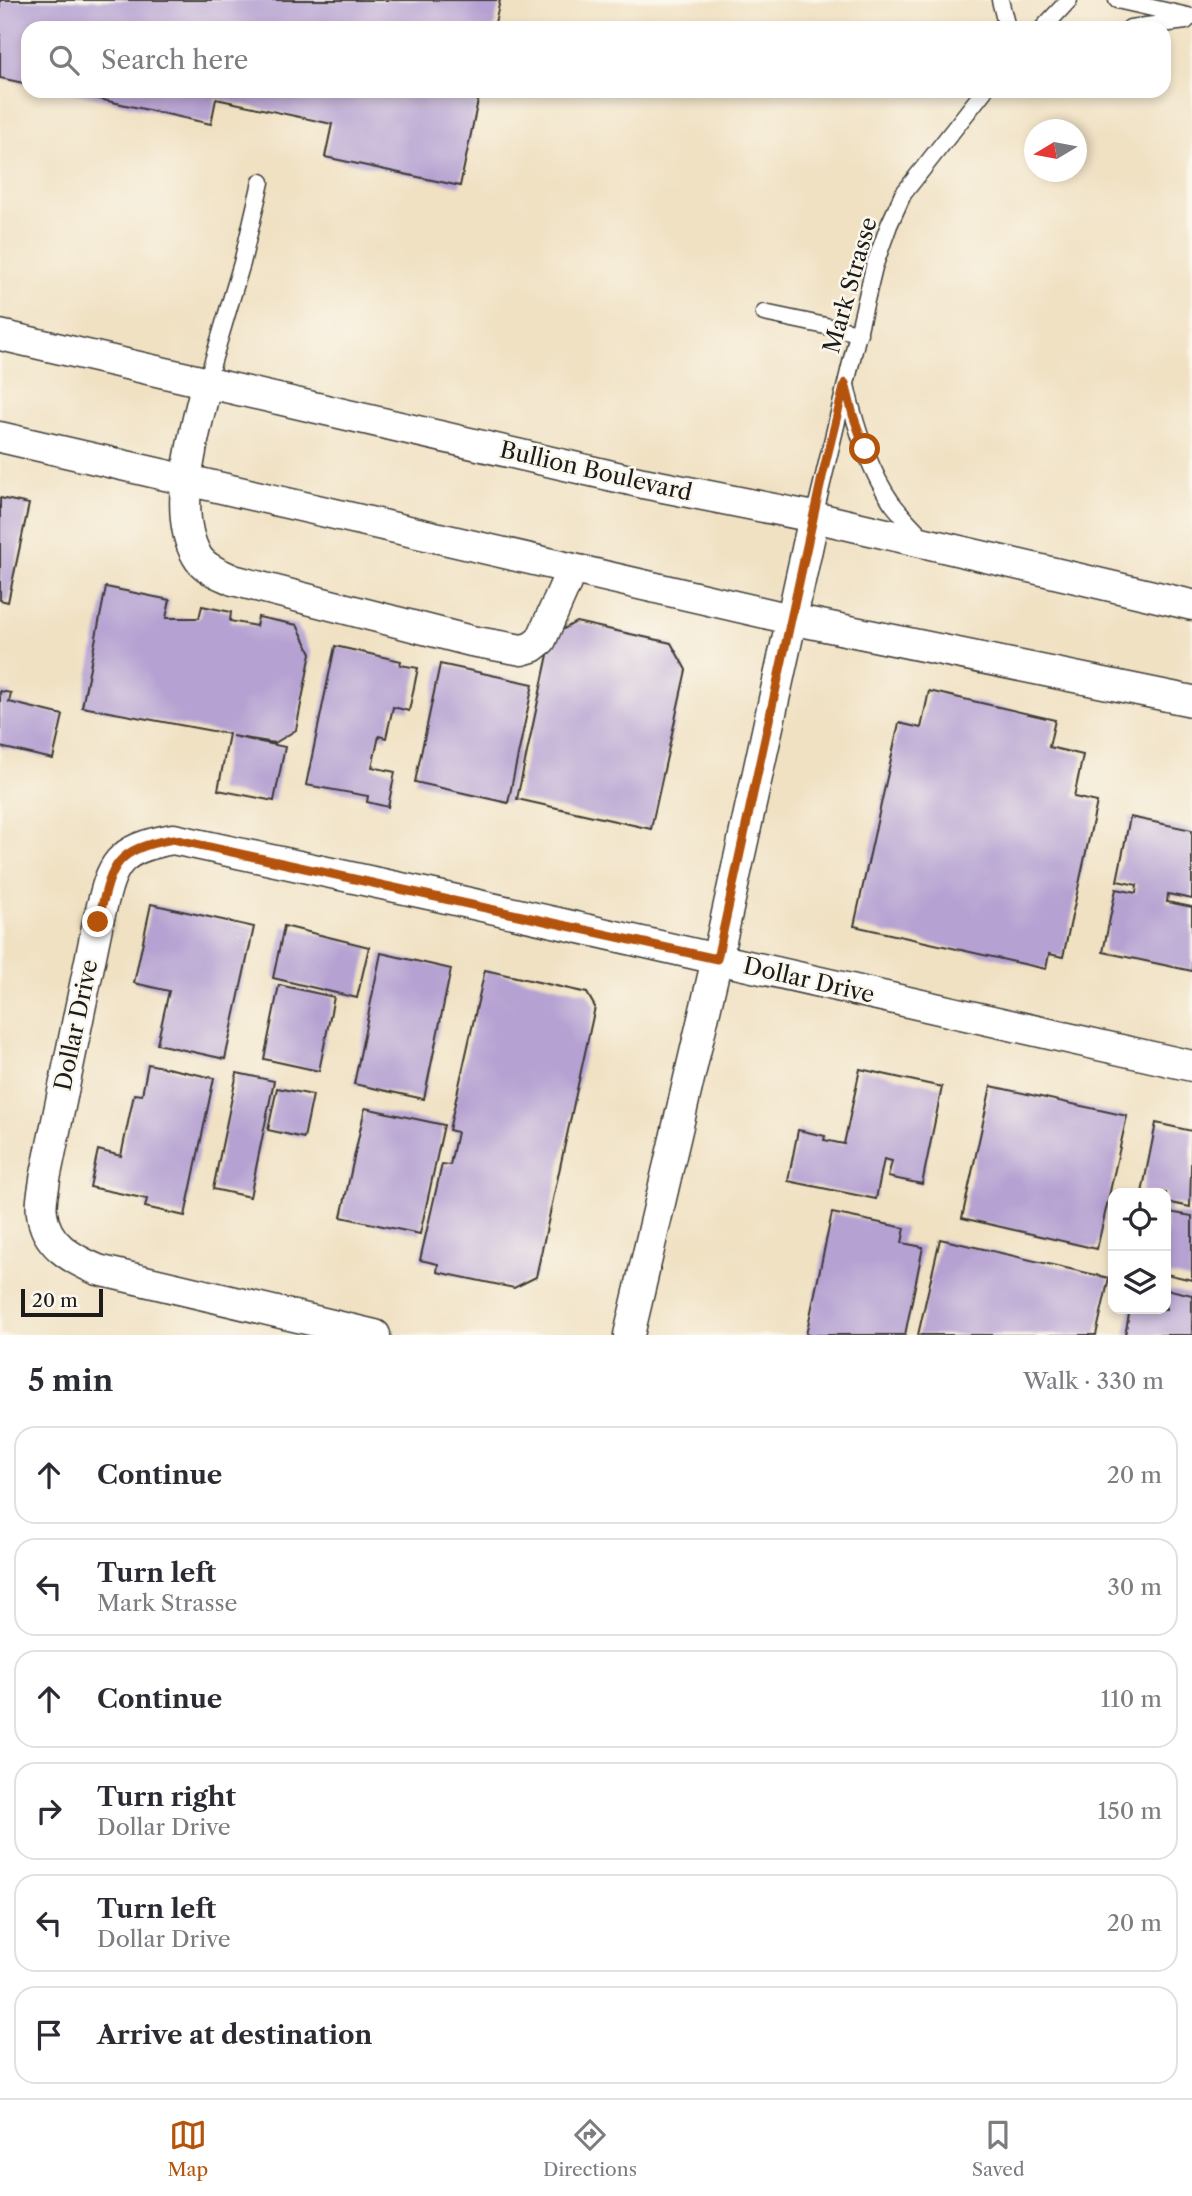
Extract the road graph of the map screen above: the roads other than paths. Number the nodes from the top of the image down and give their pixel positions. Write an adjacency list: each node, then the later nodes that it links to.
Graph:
1 (1000, 0): 7 (lane)
2 (1069, 0): 8 (lane)
3 (1118, 0): 6 (lane)
4 (1184, 0): 5 (lane)
5 (1192, 11)
6 (1192, 19): 9 (lane)
7 (1005, 21)
8 (1050, 21)
9 (1171, 22)
10 (980, 98): 13 (lane, Mark Strasse)
11 (261, 182): 15 (lane)
12 (764, 313): 13 (lane)
13 (859, 333): 16 (lane, Mark Strasse)
14 (0, 335): 15 (street, Bullion Boulevard)
15 (207, 381): 18 (street); 19 (street, Bullion Boulevard)
16 (845, 383): 19 (lane, Mark Strasse); 20 (lane)
17 (0, 437): 18 (street)
18 (185, 478): 21 (street); 21 (street)
19 (814, 517): 20 (street, Bullion Boulevard); 23 (street)
20 (929, 544): 22 (street, Bullion Boulevard)
21 (572, 569): 23 (street)
22 (1192, 605)
23 (791, 619): 24 (street); 25 (street)
24 (1192, 701)
25 (717, 959): 26 (street, Dollar Drive); 27 (street, Dollar Drive); 28 (street)
26 (1192, 1066)
27 (375, 1335)
28 (629, 1335)

